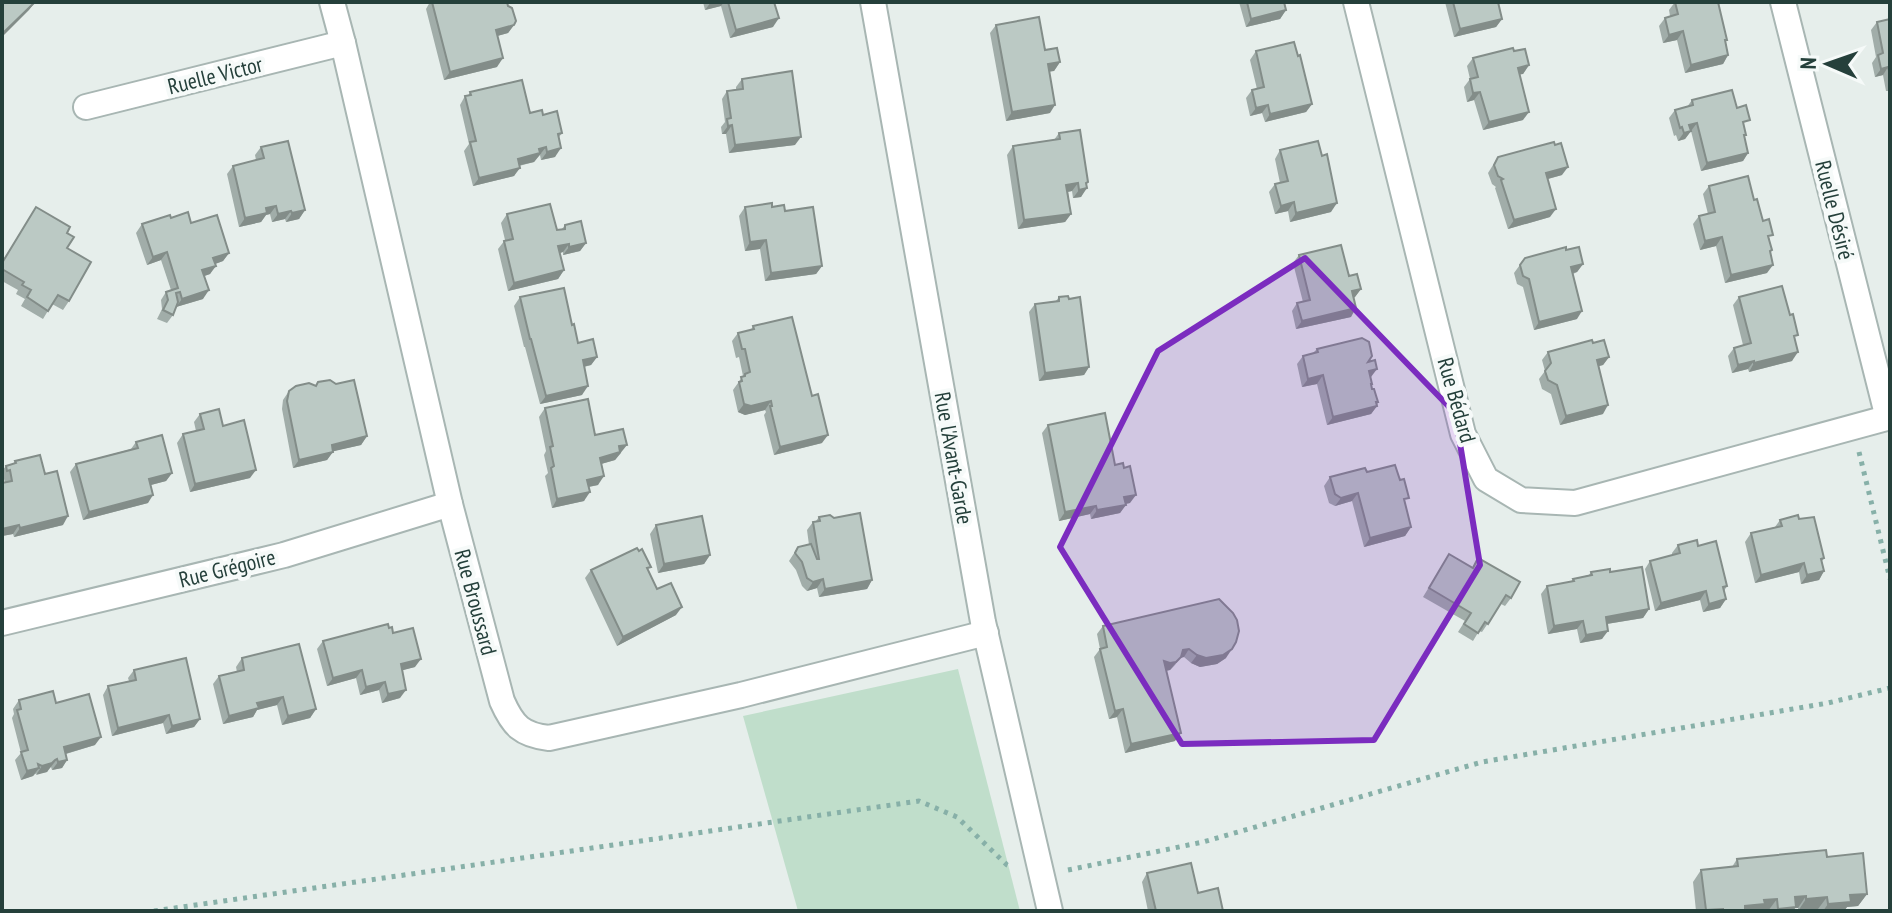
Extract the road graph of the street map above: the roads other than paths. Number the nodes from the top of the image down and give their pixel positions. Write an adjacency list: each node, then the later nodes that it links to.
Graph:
1 (332, 2): 5 (street, Rue Broussard)
2 (873, 2): 10 (street, Rue l'Avant-Garde)
3 (1356, 2): 7 (street, Rue Bédard)
4 (1783, 2): 7 (street, Ruelle Désiré)
5 (343, 43): 6 (street, Ruelle Victor); 8 (street, Rue Broussard)
6 (86, 107)
7 (1889, 418)
8 (450, 504): 9 (street, Rue Grégoire); 10 (street, Rue Broussard)
9 (2, 623)
10 (986, 633): 11 (street, Rue l'Avant-Garde)
11 (1050, 911)

